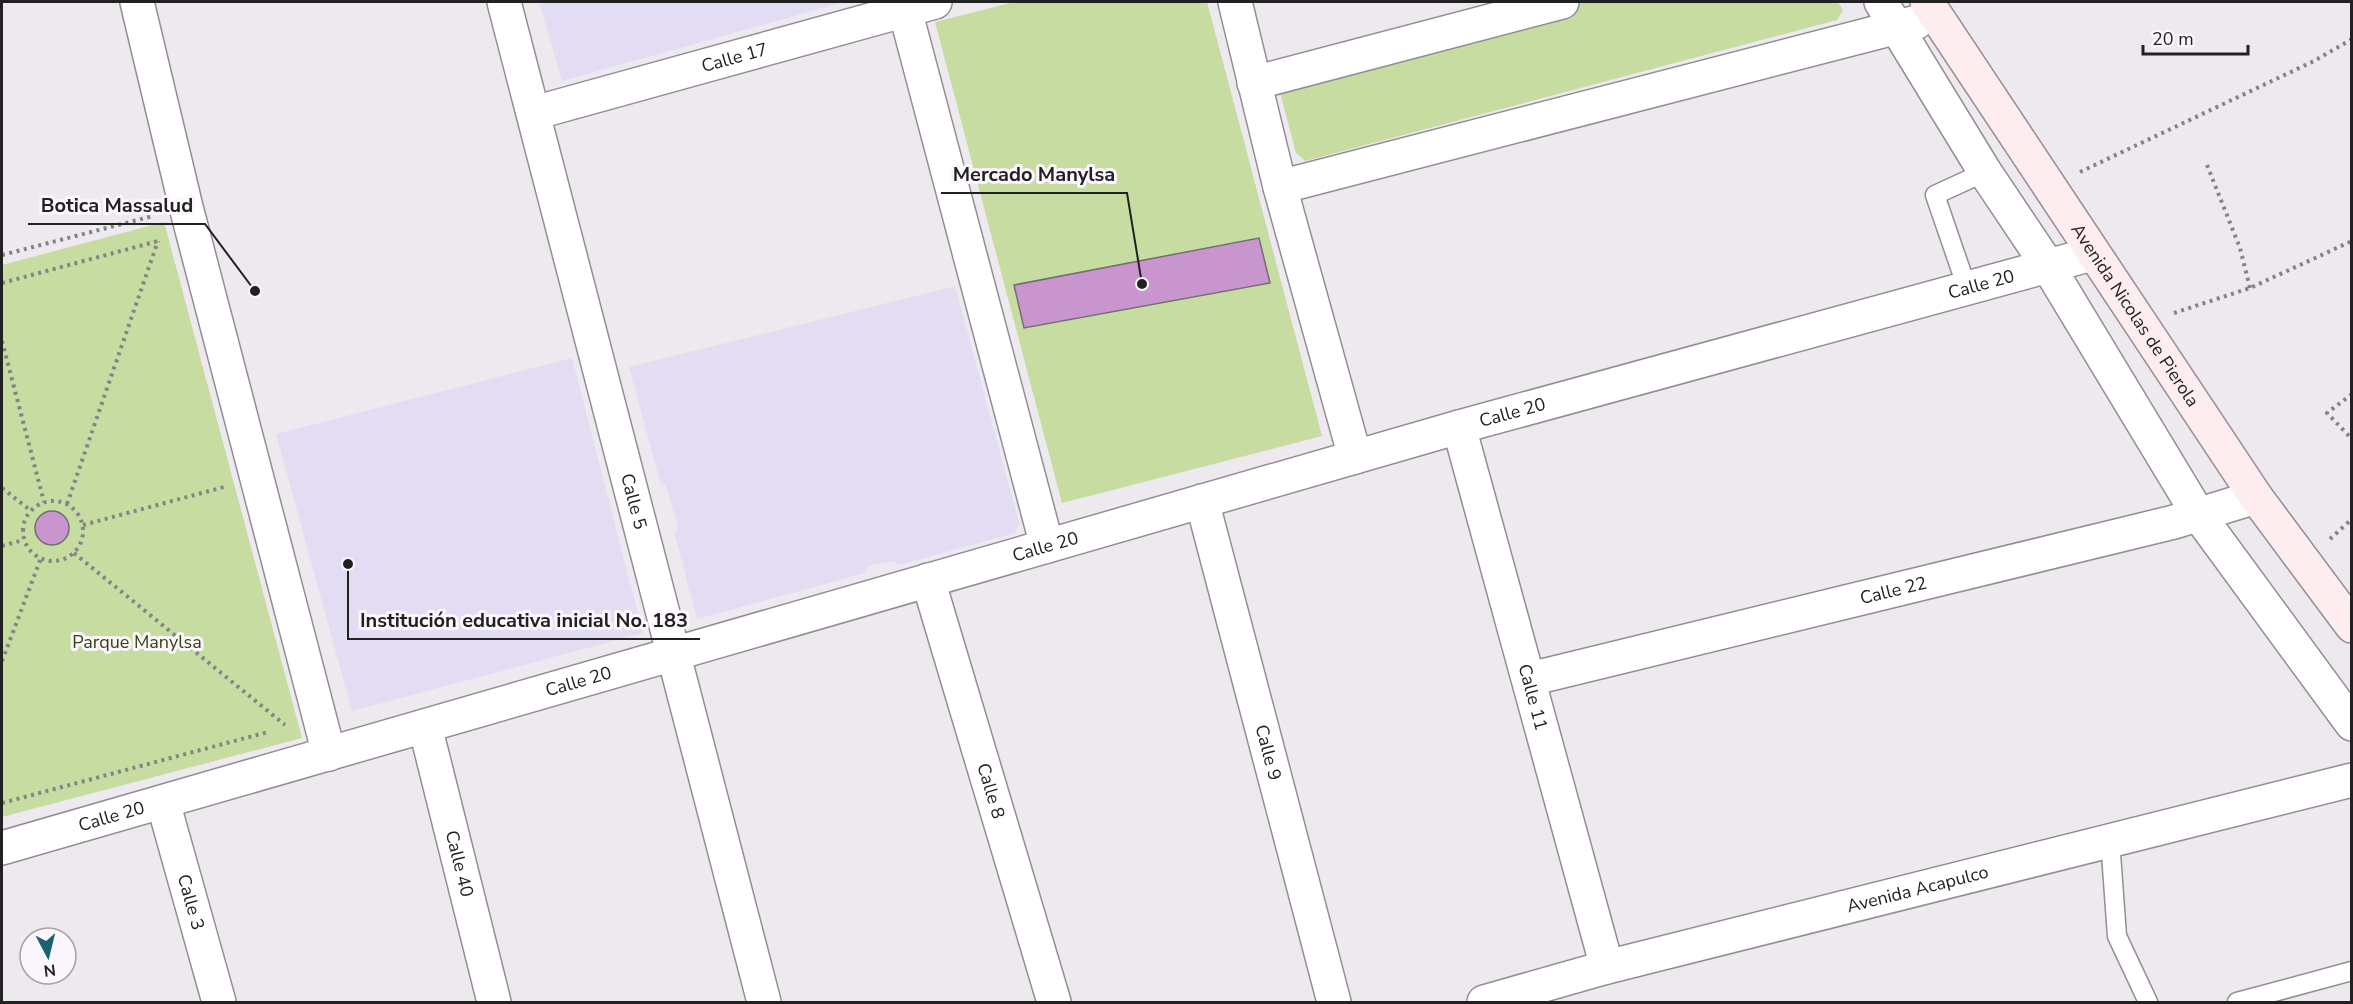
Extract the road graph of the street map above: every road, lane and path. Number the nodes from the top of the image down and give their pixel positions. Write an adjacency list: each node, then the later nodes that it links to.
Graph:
1 (137, 2): 15 (street)
2 (504, 2): 10 (street, Calle 5)
3 (1235, 2): 9 (street)
4 (1562, 2): 9 (street)
5 (920, 6): 10 (street, Calle 17); 48 (street)
6 (1932, 9): 7 (street); 14 (street, Avenida Nicolas de Pierola)
7 (1889, 14): 12 (street); 13 (street)
8 (2352, 39): 14 (path)
9 (1254, 83): 13 (street)
10 (534, 113): 53 (street, Calle 5)
11 (2207, 165): 27 (path)
12 (1985, 172): 24 (street); 26 (lane)
13 (1280, 187): 33 (street)
14 (2048, 187): 22 (street, Avenida Nicolas de Pierola)
15 (186, 207): 16 (path); 35 (street)
16 (152, 216): 17 (path); 23 (path)
17 (154, 225)
18 (156, 233): 20 (path)
19 (2352, 241): 27 (path)
20 (158, 242): 21 (path); 25 (path); 42 (path)
21 (161, 253)
22 (2092, 254): 24 (street, Calle 20); 28 (street, Avenida Nicolas de Pierola)
23 (2, 255)
24 (2048, 266): 26 (street, Calle 20); 44 (street)
25 (2, 283)
26 (1967, 288): 31 (street, Calle 20)
27 (2250, 288): 28 (path)
28 (2139, 324): 38 (street, Avenida Nicolas de Pierola)
29 (2, 341): 41 (path)
30 (2352, 394): 32 (path)
31 (1459, 427): 33 (street, Calle 20); 55 (street, Calle 11)
32 (2352, 440)
33 (1355, 457): 40 (street, Calle 20)
34 (221, 476): 36 (path)
35 (258, 477): 36 (path); 60 (street)
36 (224, 487): 39 (path); 45 (path)
37 (2, 488): 43 (path)
38 (2256, 497): 44 (street, Calle 22); 52 (street, Avenida Nicolas de Pierola)
39 (227, 499)
40 (1202, 501): 48 (street, Calle 20); 72 (street, Calle 9)
41 (44, 502): 42 (path); 43 (path)
42 (67, 504): 45 (path)
43 (30, 510): 46 (path)
44 (2198, 514): 55 (street, Calle 22); 57 (street)
45 (83, 525): 49 (path)
46 (24, 540): 47 (path); 50 (path)
47 (2, 546)
48 (1047, 546): 51 (street, Calle 20)
49 (74, 553): 50 (path); 59 (path)
50 (41, 558): 54 (path)
51 (928, 580): 53 (street, Calle 20); 71 (street, Calle 8)
52 (2352, 626)
53 (672, 654): 58 (street, Calle 20); 70 (street, Calle 5)
54 (2, 661)
55 (1530, 679): 66 (street, Calle 11)
56 (285, 716): 59 (path)
57 (2352, 724)
58 (425, 726): 60 (street, Calle 20); 69 (street, Calle 40)
59 (288, 727): 63 (path)
60 (329, 754): 62 (street, Calle 20)
61 (2352, 780): 64 (street, Avenida Acapulco)
62 (163, 802): 65 (street, Calle 20); 68 (street, Calle 3)
63 (2, 803)
64 (2110, 840): 66 (street, Avenida Acapulco); 74 (lane)
65 (2, 848)
66 (1607, 967): 73 (street, Avenida Acapulco)
67 (2352, 971): 75 (lane)
68 (219, 1002)
69 (494, 1002)
70 (764, 1002)
71 (1054, 1002)
72 (1334, 1002)
73 (1484, 1002)
74 (2148, 1002)
75 (2237, 1002)

